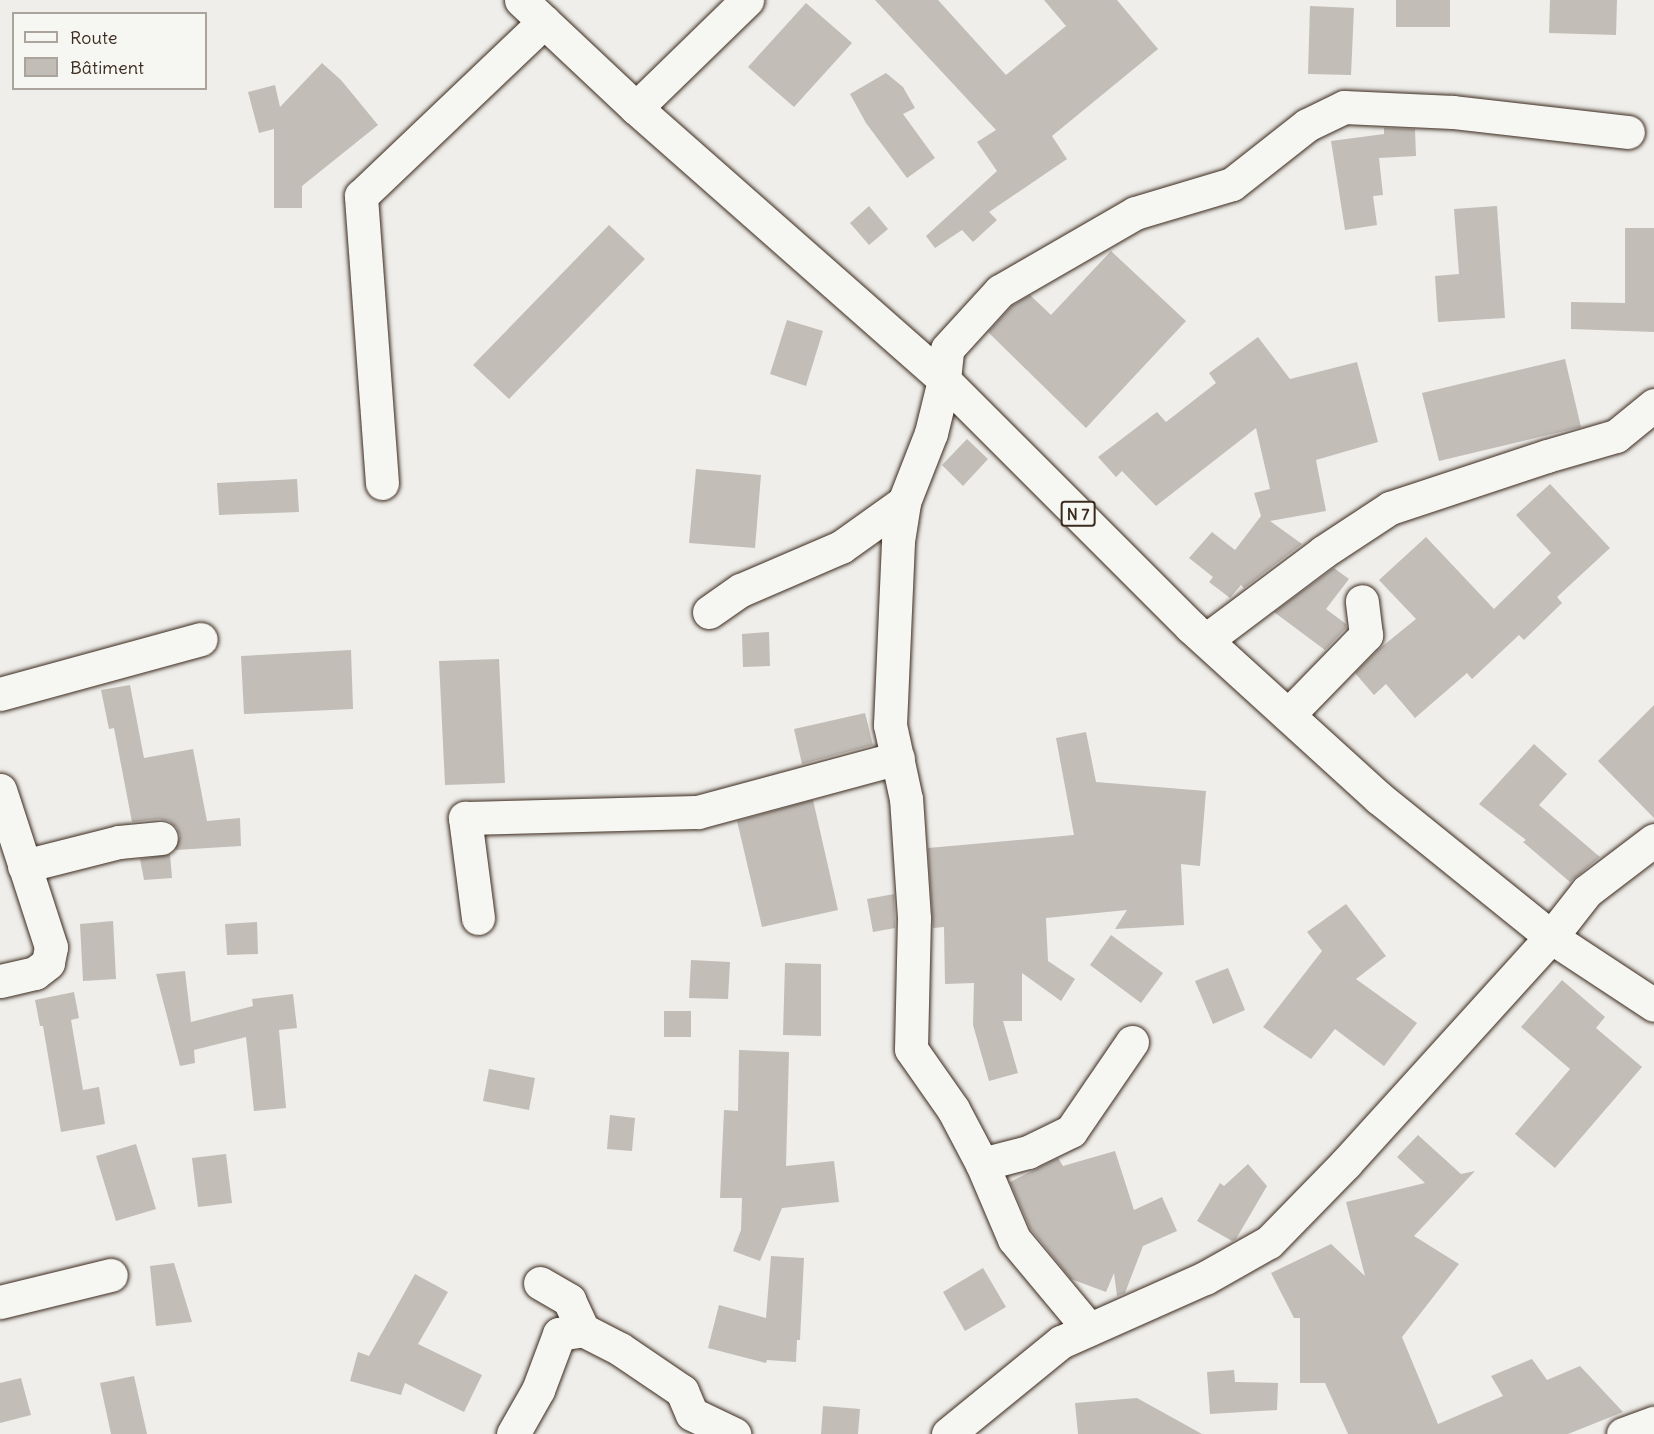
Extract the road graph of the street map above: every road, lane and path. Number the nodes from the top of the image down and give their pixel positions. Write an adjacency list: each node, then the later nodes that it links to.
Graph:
1 (747, 0): 3 (street)
2 (532, 11): 3 (street, N 7); 7 (street)
3 (636, 108): 5 (street, N 7)
4 (1628, 132): 5 (street)
5 (944, 380): 8 (street); 12 (street, N 7)
6 (1654, 405): 12 (street)
7 (382, 483)
8 (904, 502): 10 (street); 15 (street)
9 (1362, 601): 14 (street)
10 (709, 612)
11 (201, 639): 13 (street)
12 (1206, 640): 14 (street, N 7)
13 (0, 694)
14 (1288, 716): 21 (street, N 7)
15 (898, 758): 20 (street); 25 (street)
16 (0, 790): 19 (street)
17 (160, 838): 19 (street)
18 (1654, 840): 21 (street)
19 (24, 866): 22 (street)
20 (478, 918)
21 (1551, 937): 23 (street, N 7); 29 (street)
22 (0, 981)
23 (1654, 1005)
24 (1132, 1042): 25 (street)
25 (982, 1164): 29 (street)
26 (111, 1275): 28 (street)
27 (540, 1282): 30 (street)
28 (0, 1302)
29 (1089, 1329): 34 (street)
30 (583, 1330): 32 (street); 33 (street)
31 (1654, 1423): 35 (street)
32 (513, 1434)
33 (734, 1434)
34 (948, 1434)
35 (1623, 1434)

